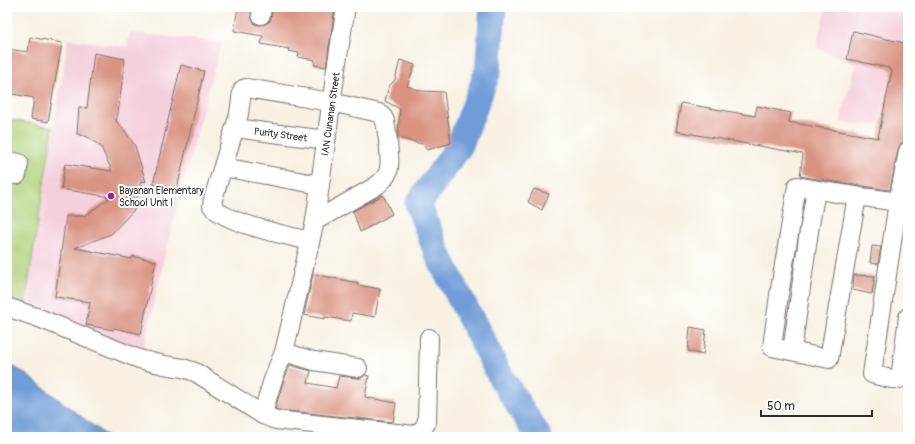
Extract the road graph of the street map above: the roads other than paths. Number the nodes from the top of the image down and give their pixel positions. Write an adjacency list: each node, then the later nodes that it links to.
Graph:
1 (346, 7): 2 (street, IAN Cunanan Street)
2 (331, 102): 3 (street); 4 (street, IAN Cunanan Street); 10 (street)
3 (235, 128): 4 (street, Purity Street); 6 (street)
4 (326, 140): 7 (street, IAN Cunanan Street)
5 (908, 151): 9 (street)
6 (223, 167): 7 (street); 12 (street)
7 (320, 185): 10 (street, IAN Cunanan Street)
8 (857, 196): 8 (street); 9 (street)
9 (898, 202): 11 (street)
10 (315, 221): 12 (street, IAN Cunanan Street)
11 (901, 232): 14 (street)
12 (310, 241): 16 (street, IAN Cunanan Street)
13 (7, 307): 18 (street)
14 (908, 318)
15 (429, 338): 18 (street)
16 (284, 352): 17 (street); 18 (street, IAN Cunanan Street)
17 (358, 368)
18 (263, 415)

